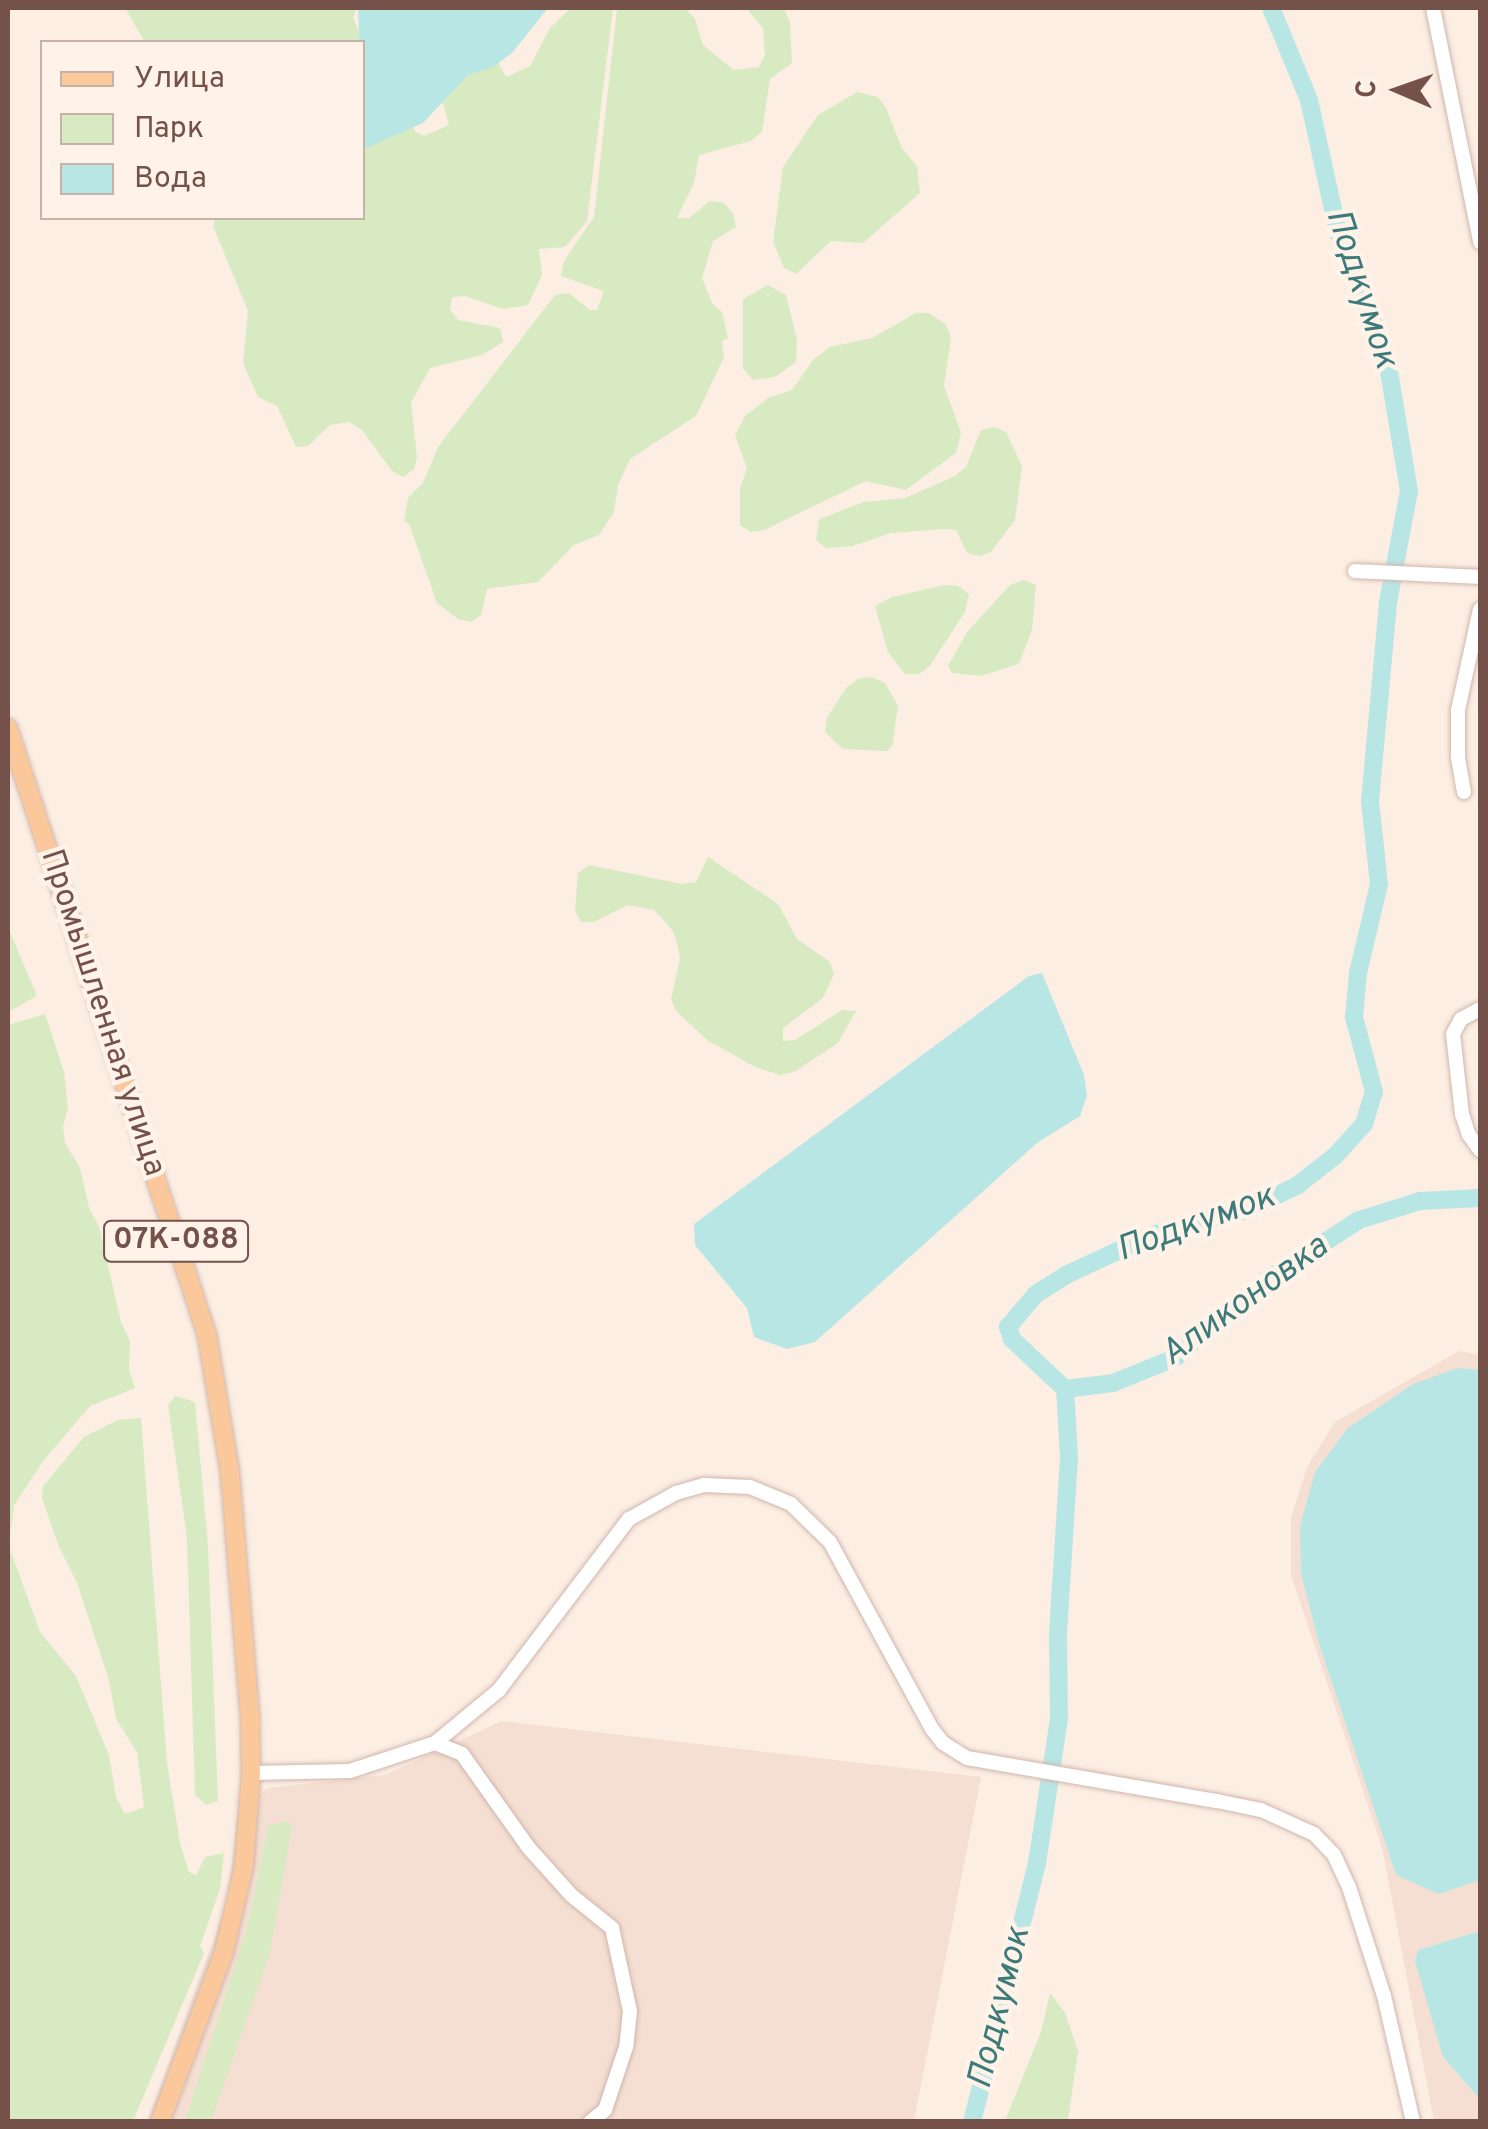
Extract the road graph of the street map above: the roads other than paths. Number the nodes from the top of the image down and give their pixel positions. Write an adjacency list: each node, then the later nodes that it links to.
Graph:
1 (1433, 8): 2 (street)
2 (1480, 242)
3 (1355, 571): 4 (street)
4 (1475, 576)
5 (1480, 609): 7 (street)
6 (8, 728): 11 (main road, Промышленная улица / 07К-088)
7 (1464, 792)
8 (1480, 1009): 9 (street)
9 (1480, 1150)
10 (436, 1743): 11 (street); 13 (street); 14 (street)
11 (251, 1773): 12 (main road, 07К-088)
12 (160, 2122)
13 (590, 2122)
14 (1413, 2122)

